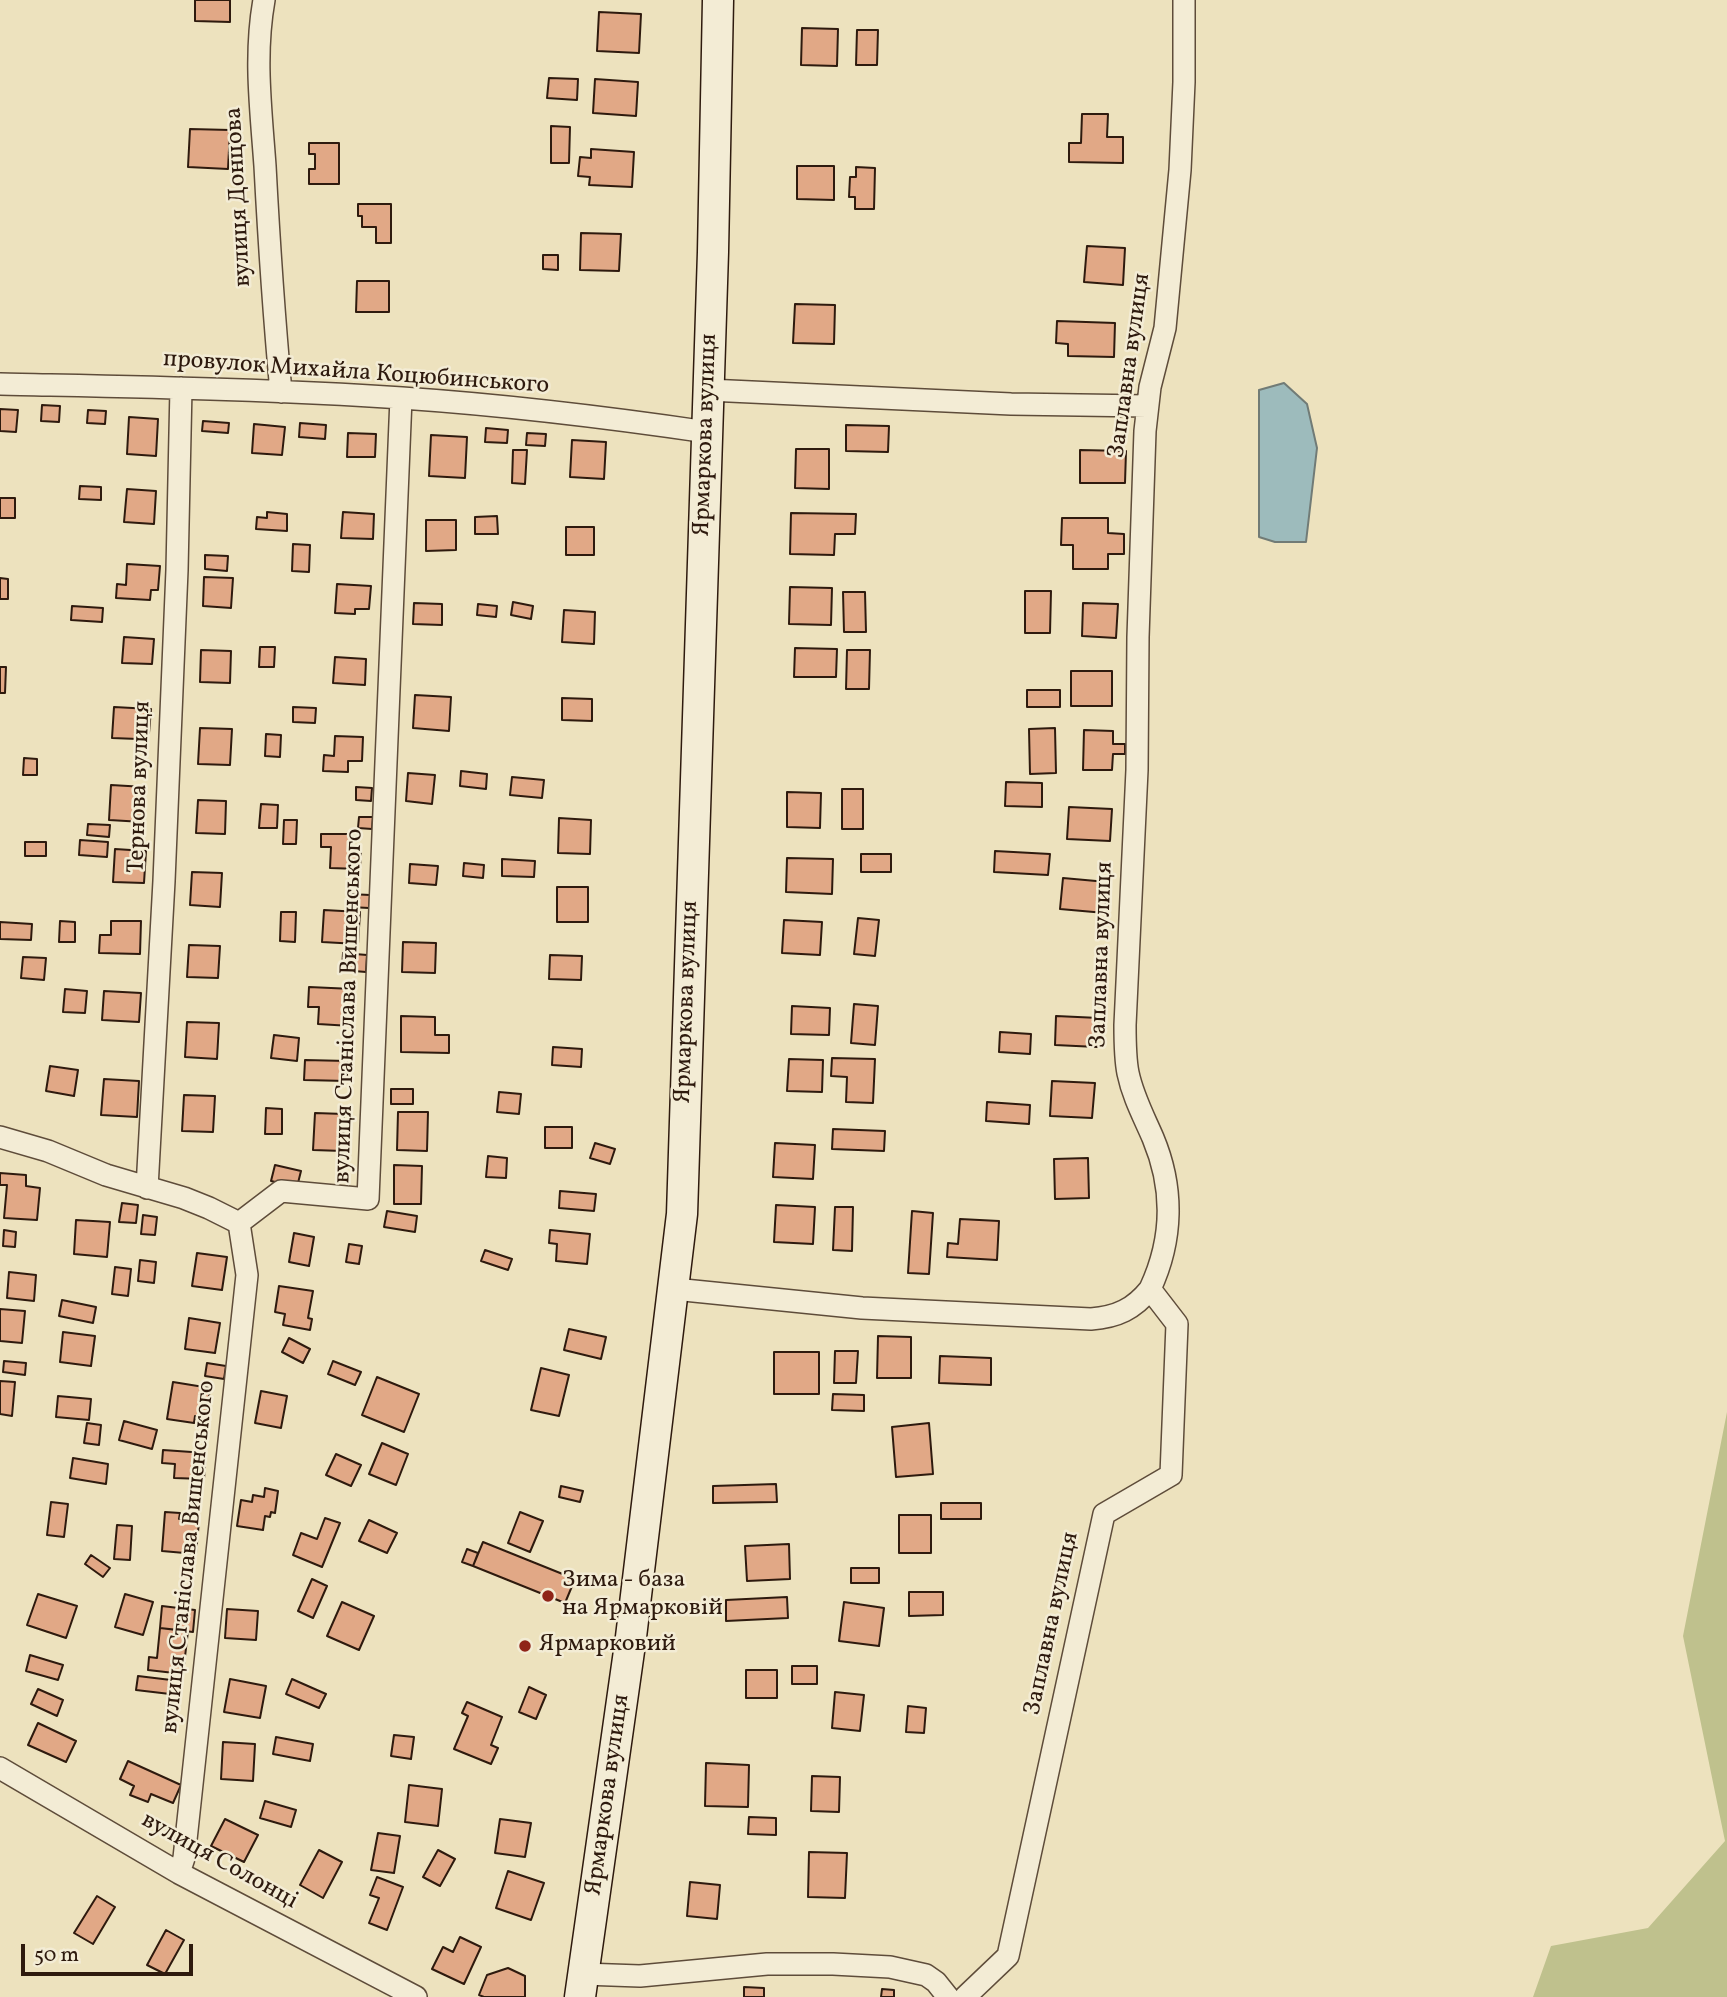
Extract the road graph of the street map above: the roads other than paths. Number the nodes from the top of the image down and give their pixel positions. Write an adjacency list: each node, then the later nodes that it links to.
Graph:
1 (264, 0): 7 (street, вулиця Донцова)
2 (718, 0): 6 (main road, Ярмаркова вулиця)
3 (1184, 0): 9 (street, Заплавна вулиця)
4 (0, 384): 5 (street, провулок Михайла Коцюбинського)
5 (181, 388): 7 (street, провулок Михайла Коцюбинського); 12 (street, Тернова вулиця)
6 (708, 390): 9 (street); 10 (main road, Ярмаркова вулиця)
7 (281, 391): 8 (street, провулок Михайла Коцюбинського)
8 (401, 398): 10 (street, провулок Михайла Коцюбинського); 13 (street, вулиця Станіслава Вишенського)
9 (1147, 406): 15 (street, Заплавна вулиця)
10 (707, 432): 14 (main road, Ярмаркова вулиця)
11 (0, 1137): 12 (street)
12 (147, 1188): 13 (street)
13 (239, 1223): 17 (street, вулиця Станіслава Вишенського)
14 (674, 1289): 15 (street); 18 (main road, Ярмаркова вулиця)
15 (1150, 1289): 21 (street, Заплавна вулиця)
16 (0, 1768): 17 (street, вулиця Солонці)
17 (179, 1873): 19 (street, вулиця Солонці)
18 (582, 1985): 20 (street)
19 (416, 1997)
20 (948, 1997)
21 (965, 1997)

